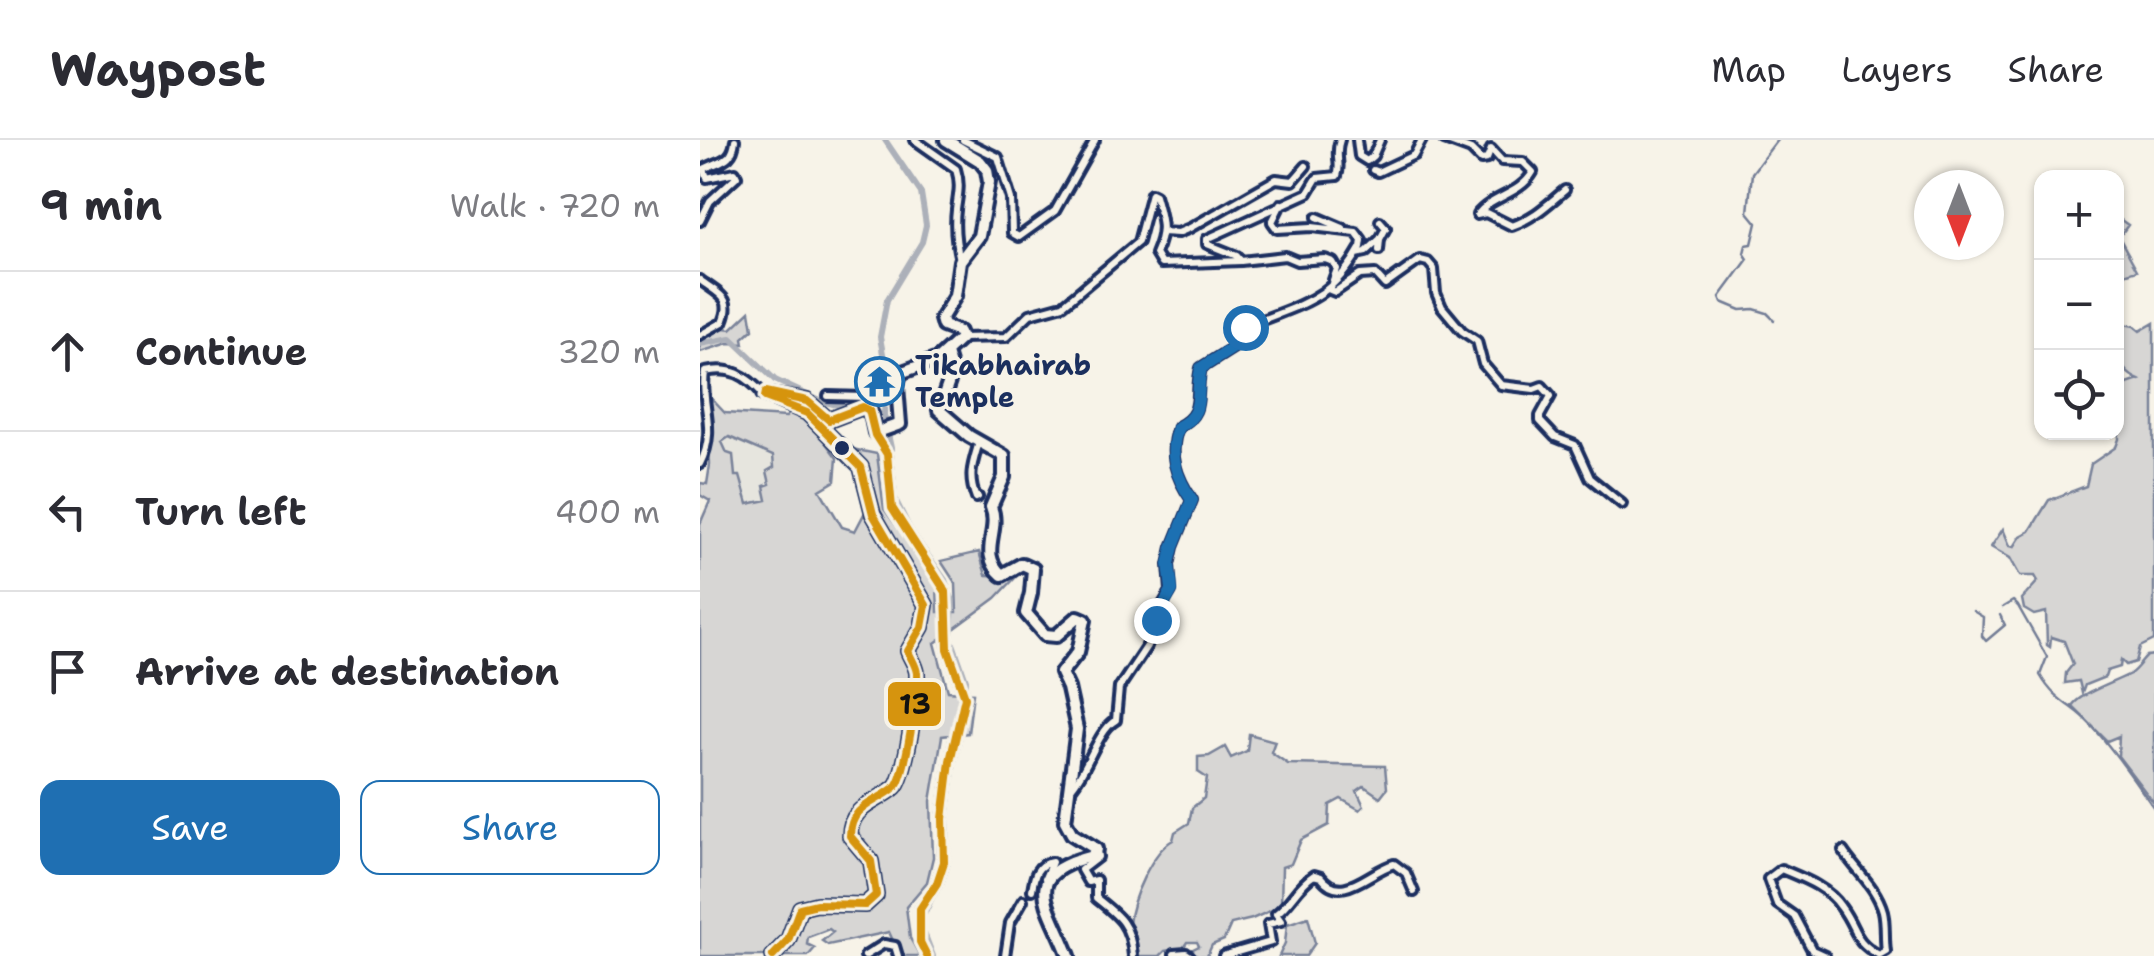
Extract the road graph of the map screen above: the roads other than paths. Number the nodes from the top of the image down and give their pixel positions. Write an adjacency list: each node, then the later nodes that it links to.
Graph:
1 (735, 140): 16 (street)
2 (915, 140): 23 (street)
3 (946, 140): 23 (main road)
4 (963, 140): 5 (street)
5 (1095, 140)
6 (1340, 140): 14 (street)
7 (1358, 140): 11 (street)
8 (1380, 140): 11 (street)
9 (1422, 140): 11 (street)
10 (1444, 140): 13 (street)
11 (1359, 156)
12 (1306, 166): 19 (street)
13 (1565, 190)
14 (1281, 204): 18 (street); 24 (street)
15 (1317, 218): 18 (street)
16 (700, 221)
17 (1380, 221): 20 (street)
18 (1344, 228): 22 (street)
19 (1162, 232): 24 (street); 28 (street)
20 (1380, 239): 21 (street); 22 (street)
21 (1378, 250)
22 (1357, 254): 26 (street)
23 (960, 261): 28 (main road)
24 (1241, 261): 26 (street)
25 (700, 280): 27 (street)
26 (1329, 290): 37 (street); 38 (street)
27 (700, 335)
28 (962, 338): 29 (main road)
29 (946, 353): 33 (main road); 34 (main road)
30 (703, 373): 31 (street); 35 (street)
31 (763, 394): 33 (main road); 46 (main road)
32 (828, 396): 33 (street)
33 (873, 427): 48 (street)
34 (980, 441): 36 (street); 38 (main road)
35 (700, 464)
36 (978, 497)
37 (1622, 504)
38 (1072, 787): 39 (main road)
39 (1096, 849): 41 (main road); 51 (street)
40 (1843, 851): 55 (street)
41 (1045, 884): 42 (street); 50 (main road)
42 (1032, 890)
43 (1414, 892): 54 (street)
44 (1022, 900): 49 (street)
45 (902, 954): 47 (street)
46 (773, 956)
47 (865, 956)
48 (927, 956)
49 (1005, 956)
50 (1069, 956)
51 (1133, 956)
52 (1178, 956): 53 (street)
53 (1190, 956)
54 (1224, 956)
55 (1825, 956)

